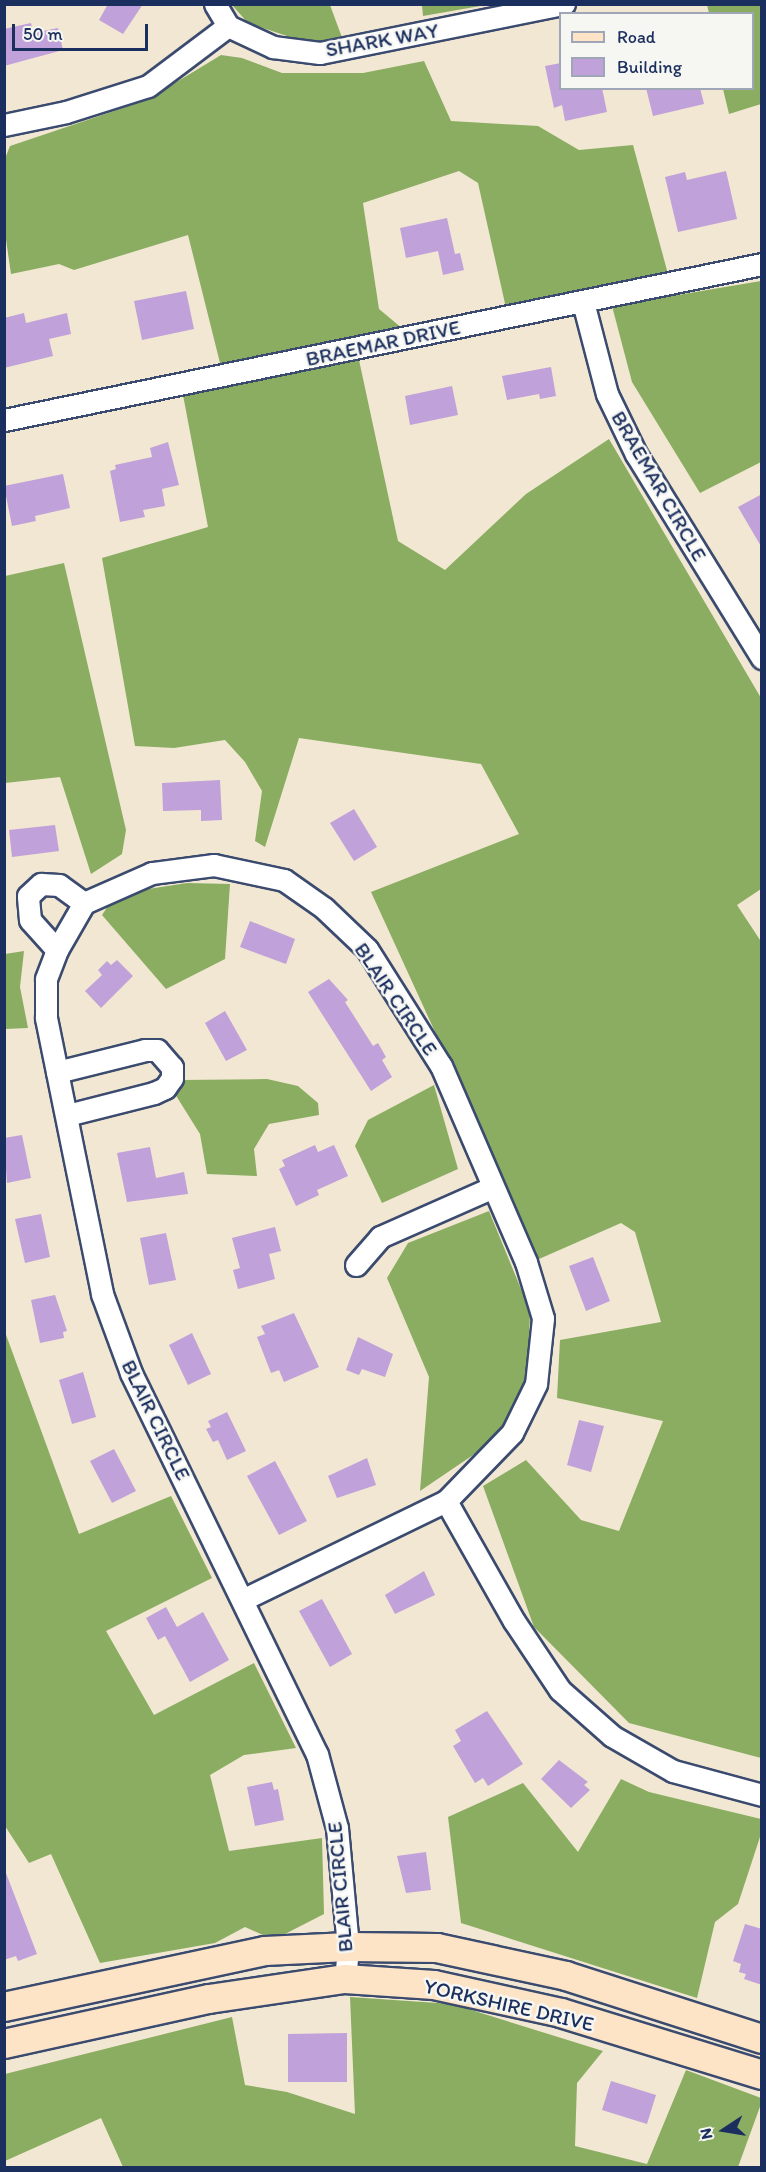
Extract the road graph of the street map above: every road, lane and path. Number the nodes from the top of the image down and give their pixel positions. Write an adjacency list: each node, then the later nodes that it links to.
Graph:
1 (215, 4): 3 (street)
2 (564, 4): 3 (street, SHARK WAY)
3 (228, 26): 4 (street)
4 (4, 125)
5 (762, 264): 6 (street, BRAEMAR DRIVE)
6 (583, 302): 7 (street, BRAEMAR DRIVE); 8 (street, BRAEMAR CIRCLE)
7 (4, 420)
8 (754, 630): 9 (street, BRAEMAR CIRCLE)
9 (762, 658)
10 (84, 903): 11 (street, BLAIR CIRCLE); 11 (street); 14 (street, BLAIR CIRCLE)
11 (57, 950): 12 (street, BLAIR CIRCLE)
12 (57, 1072): 13 (street, BLAIR CIRCLE); 13 (street)
13 (67, 1115): 17 (street, BLAIR CIRCLE)
14 (491, 1188): 15 (street); 16 (street, BLAIR CIRCLE)
15 (356, 1265)
16 (446, 1501): 17 (street, BLAIR CIRCLE); 18 (street)
17 (244, 1599): 19 (street, BLAIR CIRCLE)
18 (762, 1795)
19 (348, 1947): 20 (street, BLAIR CIRCLE); 21 (street, YORKSHIRE DRIVE); 22 (street, YORKSHIRE DRIVE)
20 (345, 1979): 23 (street, YORKSHIRE DRIVE); 24 (street, YORKSHIRE DRIVE)
21 (4, 2007)
22 (762, 2039)
23 (4, 2044)
24 (762, 2075)

